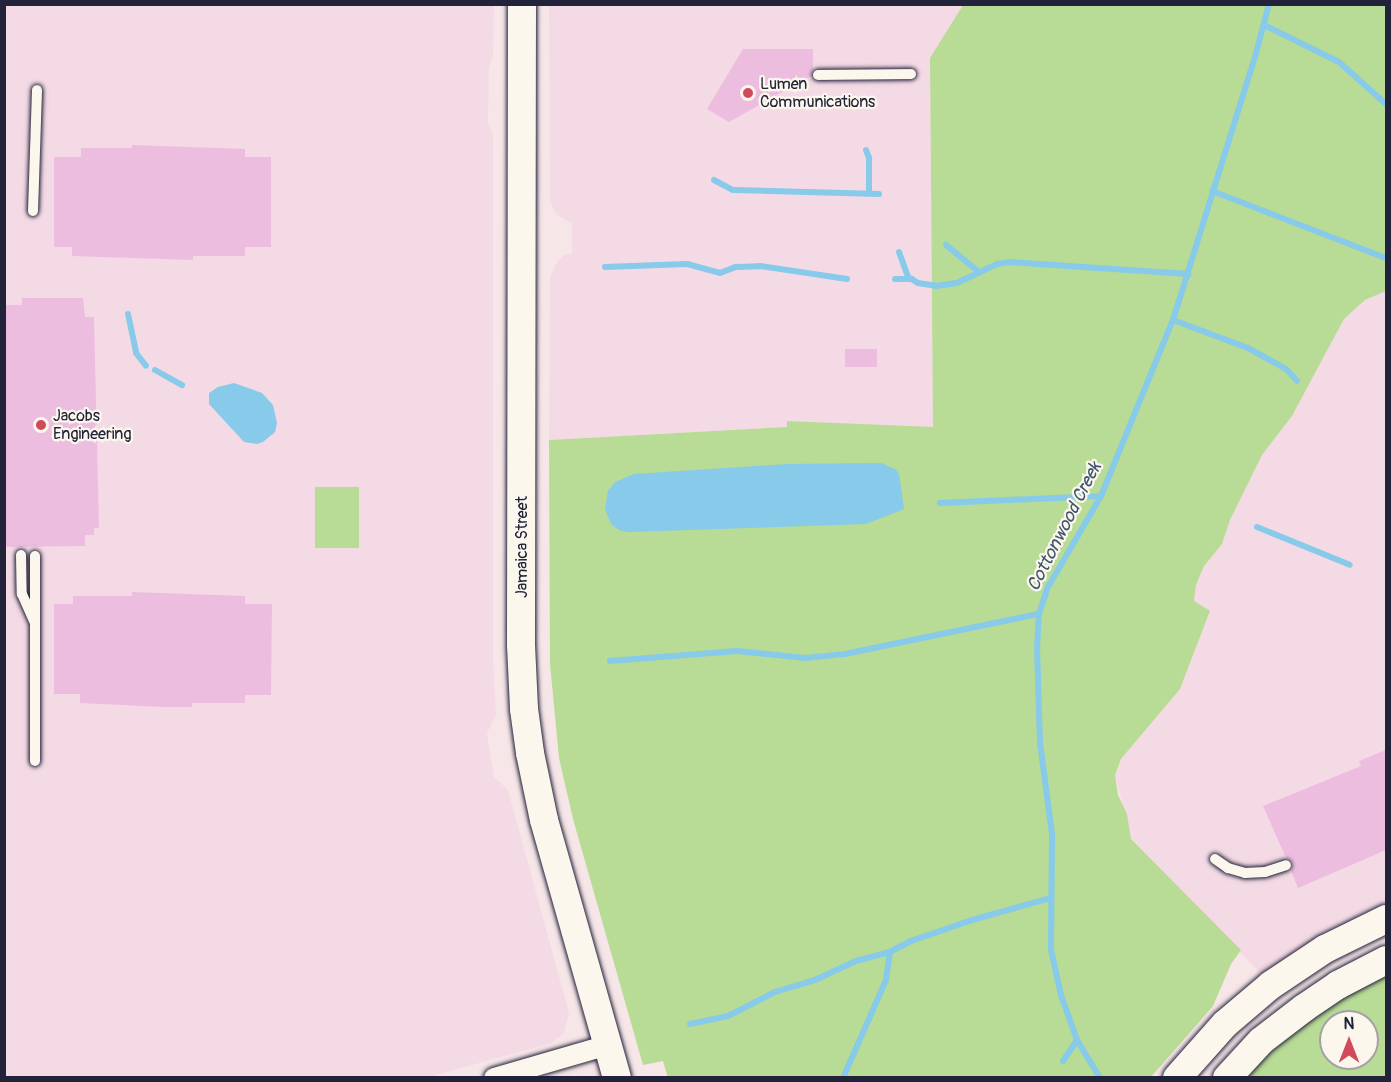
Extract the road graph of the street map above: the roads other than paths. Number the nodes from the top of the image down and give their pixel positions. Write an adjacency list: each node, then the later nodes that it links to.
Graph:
1 (522, 4): 14 (main road, Jamaica Street)
2 (911, 74): 3 (lane)
3 (818, 75)
4 (37, 90): 5 (lane)
5 (33, 211)
6 (21, 555): 8 (lane)
7 (35, 556): 8 (lane)
8 (35, 625): 9 (lane)
9 (35, 761)
10 (1215, 859): 11 (lane)
11 (1286, 865)
12 (1386, 919): 17 (main road)
13 (1386, 960): 18 (main road)
14 (608, 1045): 15 (street); 16 (main road, Jamaica Street)
15 (494, 1077)
16 (617, 1077)
17 (1177, 1077)
18 (1227, 1077)

